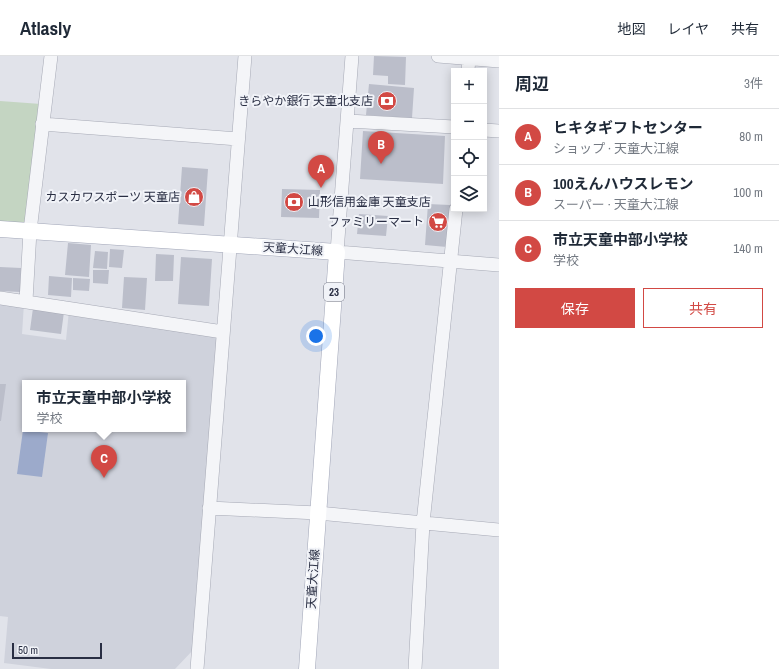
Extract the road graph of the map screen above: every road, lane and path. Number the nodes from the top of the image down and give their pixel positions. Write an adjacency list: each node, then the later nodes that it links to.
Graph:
1 (51, 56): 8 (street)
2 (245, 56): 12 (street)
3 (352, 56): 7 (street)
4 (438, 56): 6 (street)
5 (499, 61): 6 (street)
6 (469, 62)
7 (348, 121): 9 (street); 17 (street)
8 (42, 124): 12 (street); 15 (street)
9 (451, 127)
10 (487, 130): 11 (street)
11 (499, 131)
12 (238, 139): 16 (street)
13 (456, 212): 18 (street)
14 (0, 229): 15 (main road, 天童大江線)
15 (30, 231): 16 (main road, 天童大江線); 21 (street)
16 (230, 245): 17 (main road, 天童大江線); 22 (street)
17 (337, 252): 18 (street); 24 (main road, 天童大江線 / 23)
18 (452, 260): 19 (street); 25 (street)
19 (499, 265)
20 (0, 298): 21 (street)
21 (26, 301): 22 (street)
22 (223, 332): 23 (street)
23 (209, 508): 24 (street); 27 (street)
24 (318, 513): 25 (street); 28 (main road, 天童大江線 / 23)
25 (423, 523): 26 (street); 29 (street)
26 (499, 530)
27 (197, 669)
28 (307, 669)
29 (414, 669)

